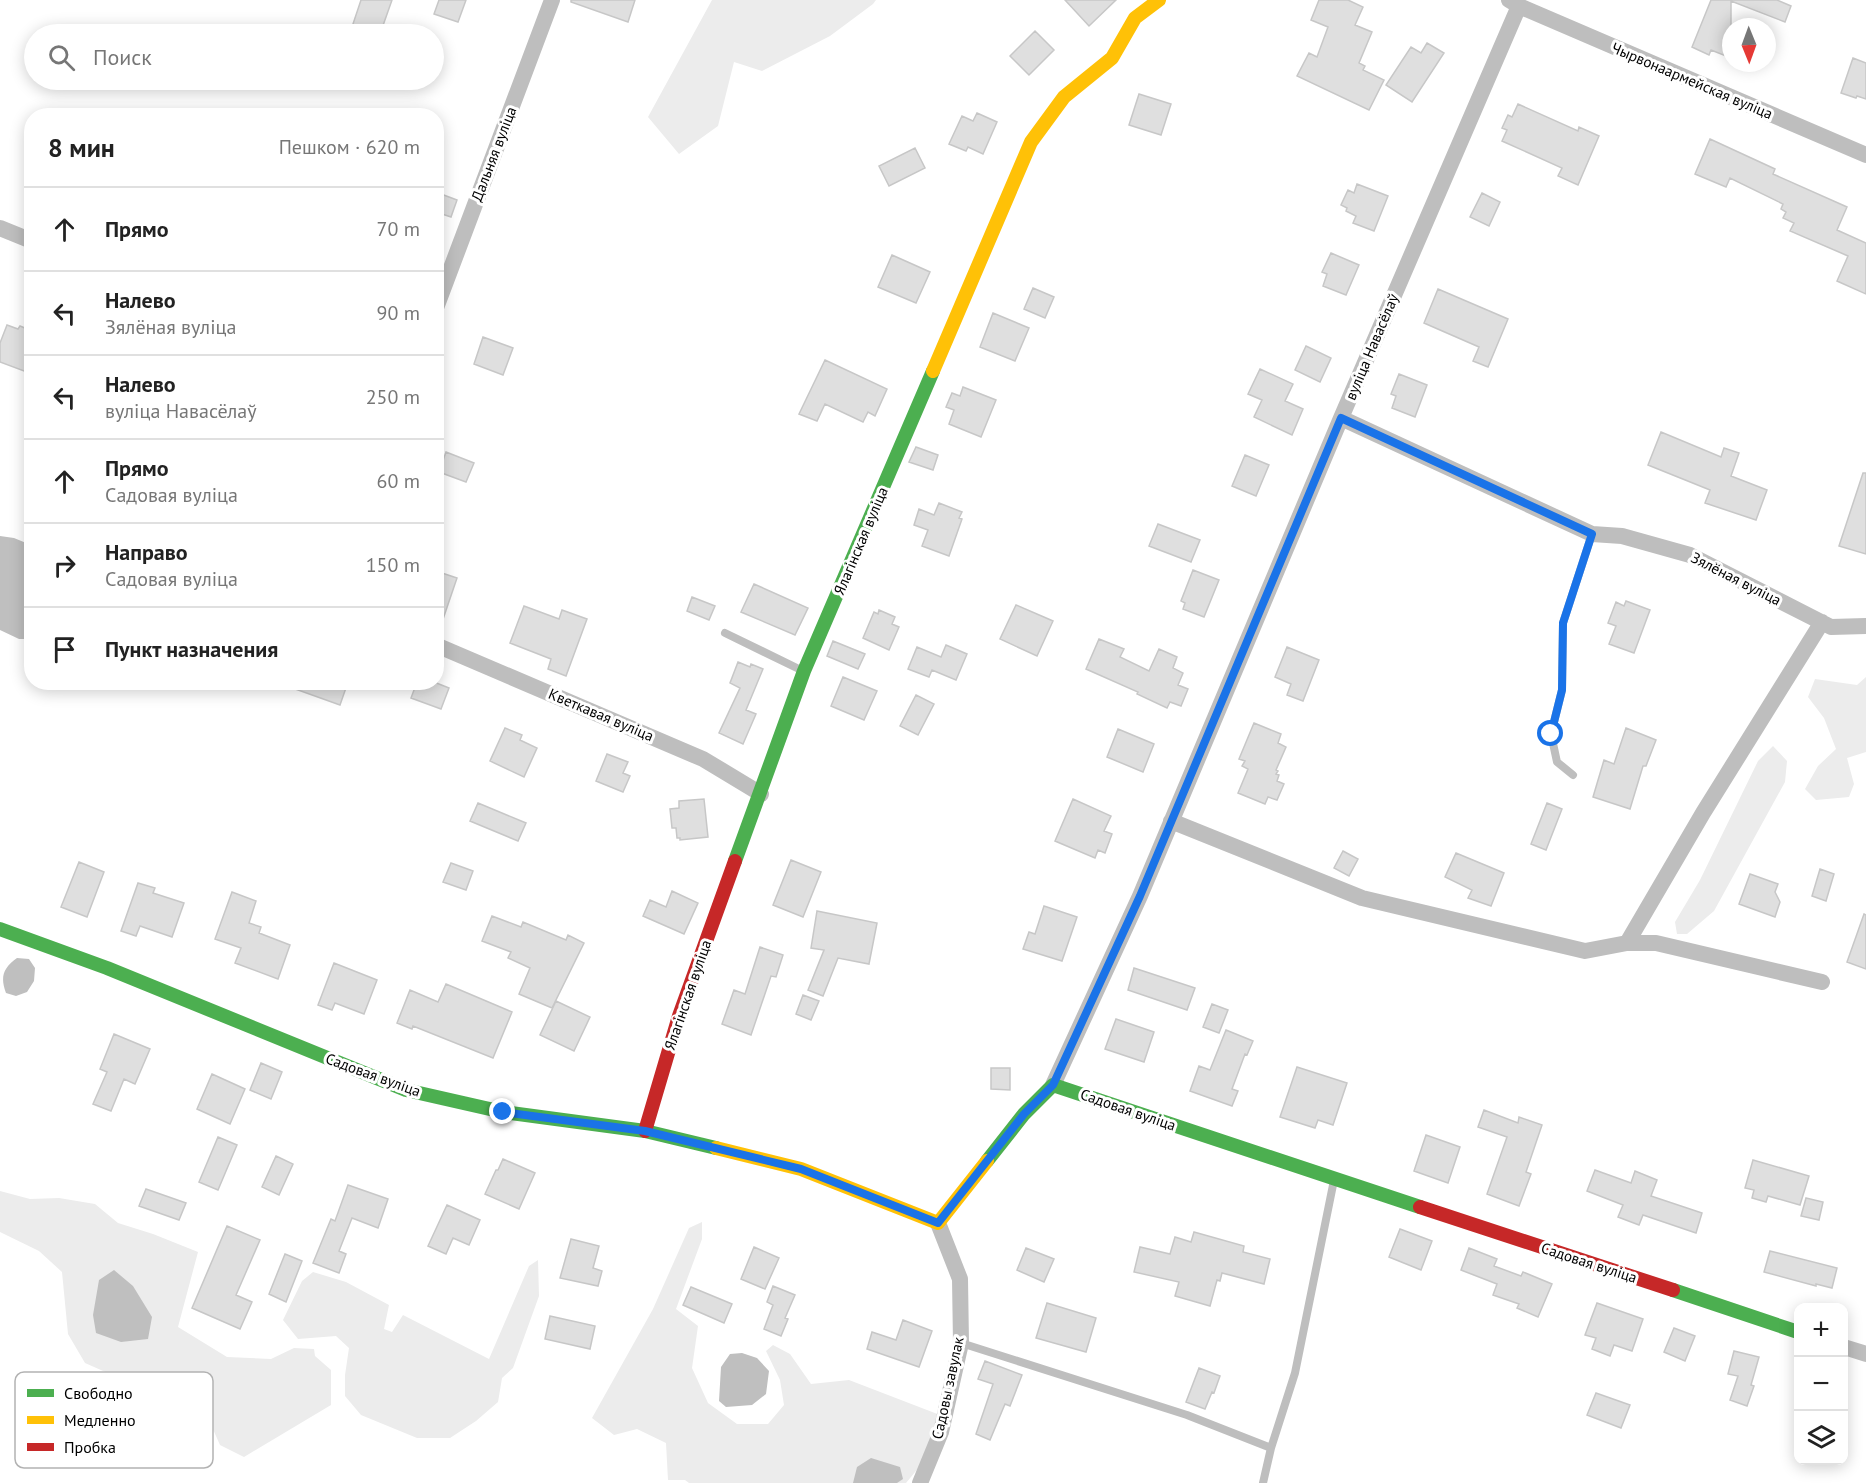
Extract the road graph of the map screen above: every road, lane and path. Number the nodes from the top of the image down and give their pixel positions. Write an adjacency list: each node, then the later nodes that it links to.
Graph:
1 (552, 0): 7 (street, Дальняя вуліца)
2 (1159, 0): 14 (street, Ялагінская вуліца)
3 (1516, 2): 4 (street, Чырвонаармейская вуліца); 8 (street, вуліца Навасёлаў)
4 (1866, 155)
5 (0, 228): 6 (street)
6 (24, 238)
7 (444, 287)
8 (1341, 418): 9 (street, Зялёная вуліца); 17 (street, вуліца Навасёлаў)
9 (1592, 534): 10 (street, Зялёная вуліца); 15 (lane)
10 (1822, 622): 11 (street, Зялёная вуліца); 19 (street)
11 (1866, 626)
12 (725, 633): 14 (lane)
13 (444, 648): 16 (street, Кветкавая вуліца)
14 (804, 671): 16 (street, Ялагінская вуліца)
15 (1573, 775)
16 (761, 794): 22 (street, Ялагінская вуліца)
17 (1171, 821): 19 (street); 21 (street, вуліца Навасёлаў)
18 (0, 929): 22 (street, Садовая вуліца)
19 (1627, 943): 20 (street)
20 (1822, 982)
21 (1053, 1085): 23 (street, Садовая вуліца); 24 (street)
22 (645, 1131): 24 (street, Садовая вуліца)
23 (1335, 1180): 25 (street, Садовая вуліца); 29 (lane)
24 (938, 1223): 26 (street, Садовы завулак)
25 (1794, 1331)
26 (961, 1343): 29 (lane); 30 (street, Садовы завулак)
27 (1848, 1348): 28 (street)
28 (1866, 1354)
29 (1271, 1448): 31 (lane)
30 (920, 1483)
31 (1263, 1483)

